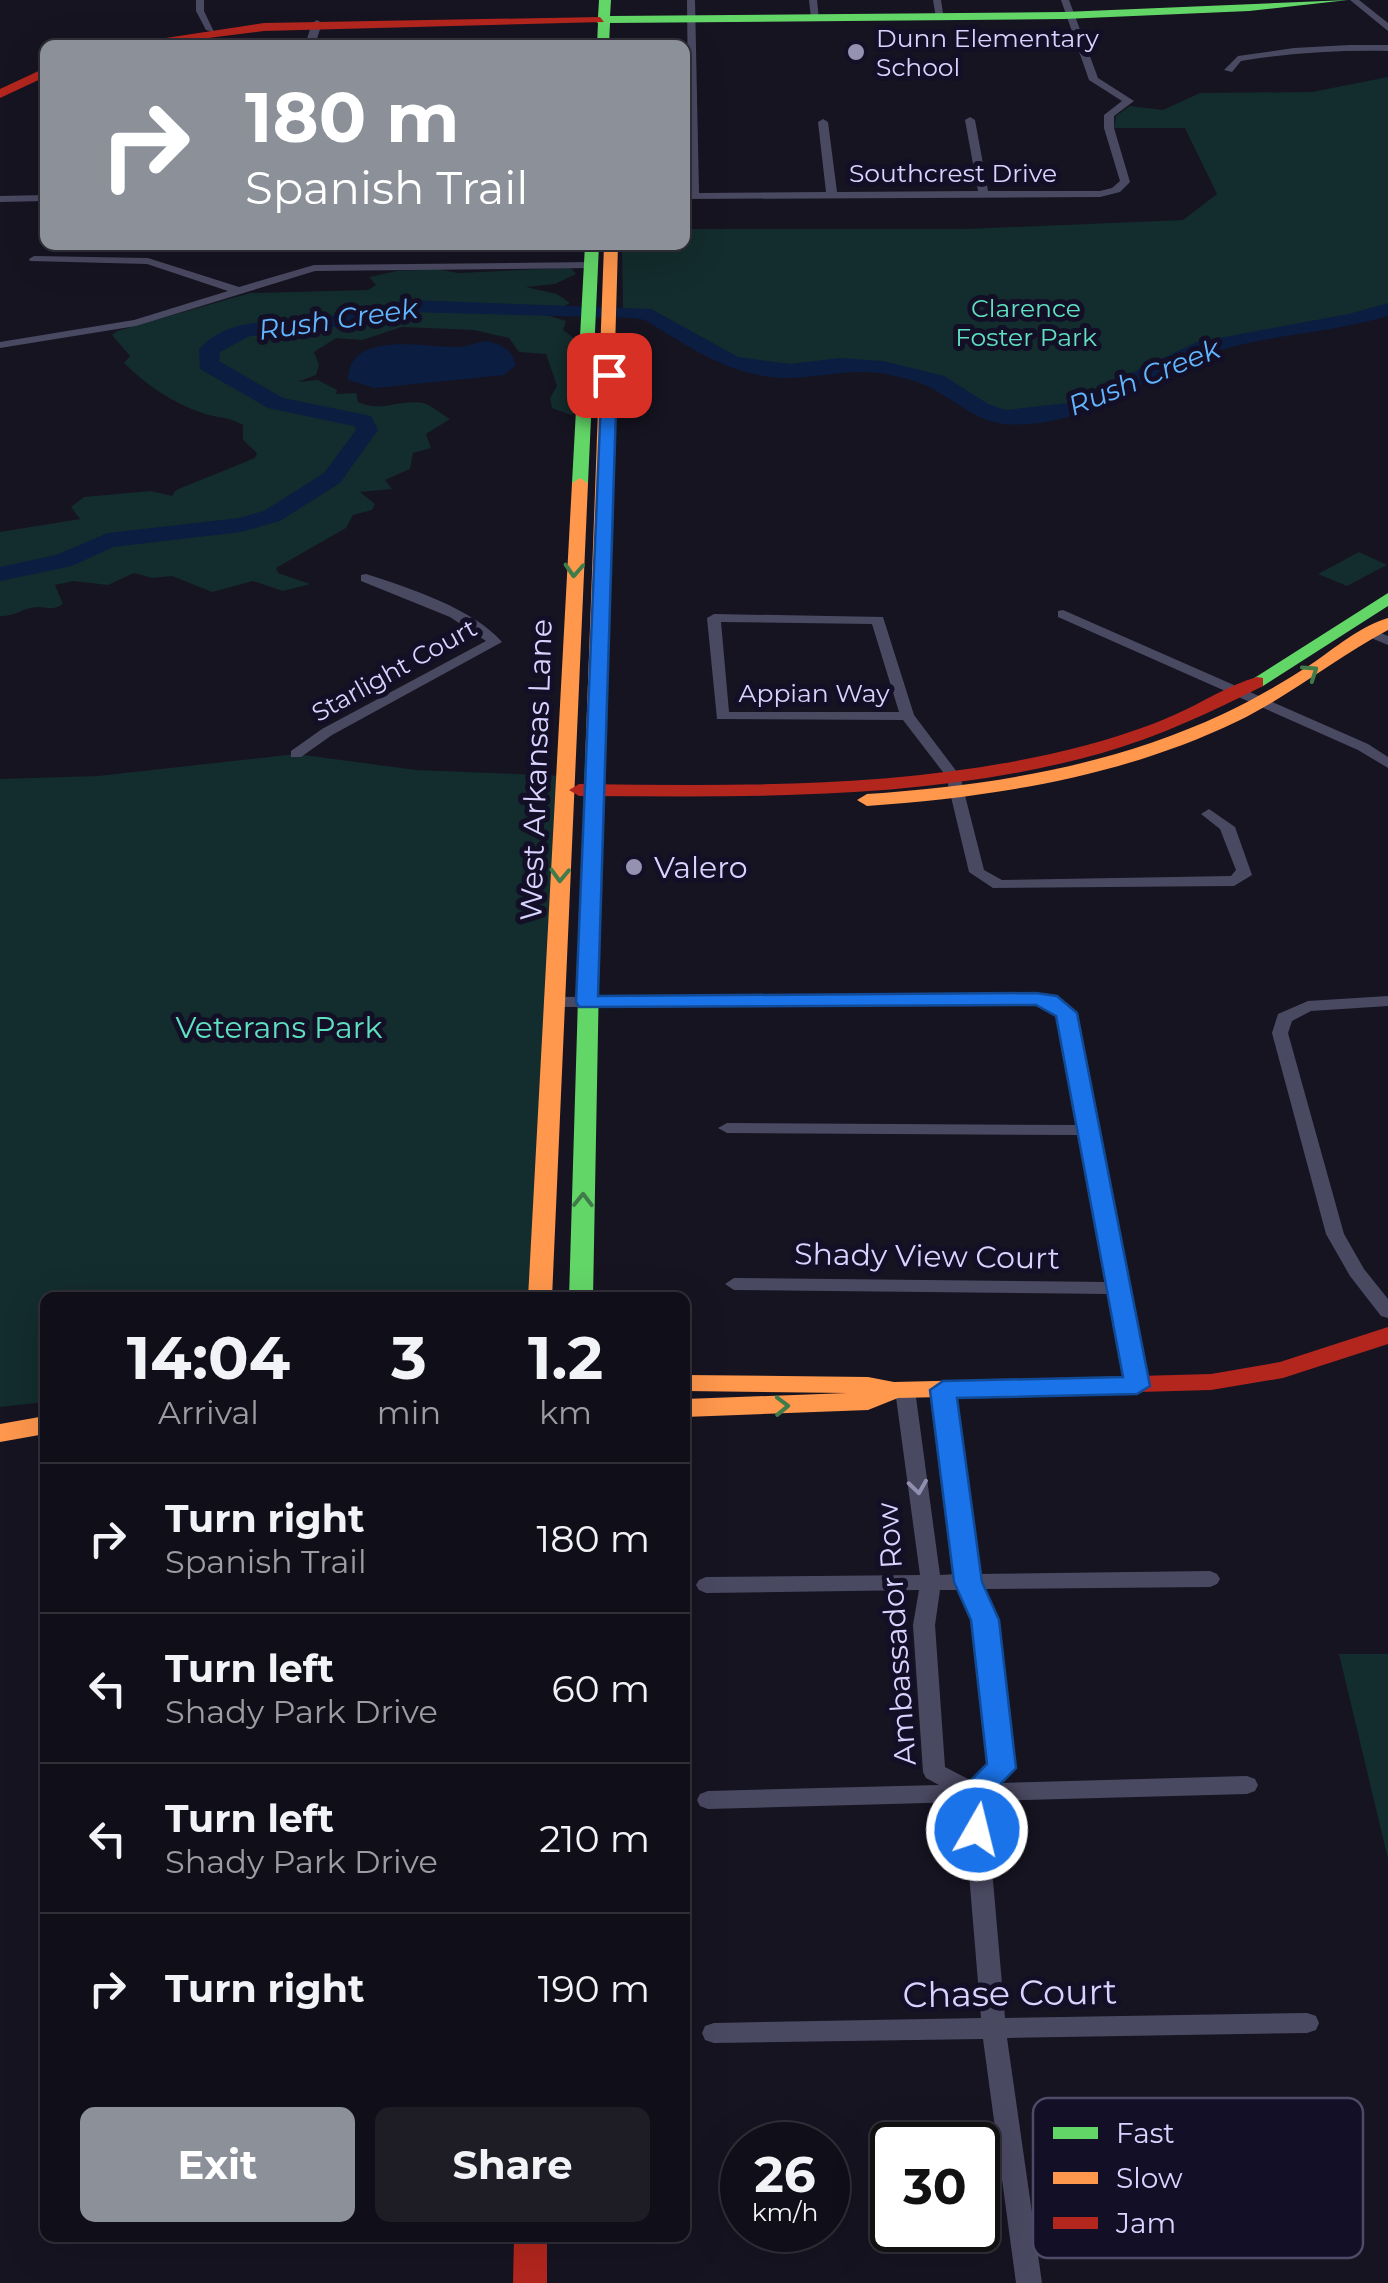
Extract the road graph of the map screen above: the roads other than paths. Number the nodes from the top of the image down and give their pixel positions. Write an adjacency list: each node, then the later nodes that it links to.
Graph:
1 (200, 0): 10 (street)
2 (1342, 0): 8 (main road)
3 (1354, 0): 9 (street)
4 (613, 9): 5 (main road); 11 (main road); 13 (main road); 14 (main road)
5 (692, 9): 6 (main road); 21 (street)
6 (815, 9): 7 (main road)
7 (939, 9): 8 (main road)
8 (1068, 9): 23 (street, Southcrest Drive)
9 (1388, 28)
10 (211, 30): 11 (main road); 12 (main road)
11 (313, 34)
12 (174, 40)
13 (604, 40)
14 (619, 40)
15 (1388, 48): 16 (street)
16 (1229, 70)
17 (40, 74): 18 (main road)
18 (0, 94)
19 (970, 120): 23 (street)
20 (822, 122): 22 (street)
21 (690, 196): 22 (street, Southcrest Drive)
22 (832, 196): 23 (street, Southcrest Drive)
23 (984, 196)
24 (40, 198): 25 (street)
25 (0, 199)
26 (84, 250): 29 (street)
27 (611, 250): 31 (main road, West Arkansas Lane)
28 (592, 255): 31 (main road, West Arkansas Lane); 32 (street)
29 (80, 258): 30 (street); 32 (street)
30 (34, 259)
31 (601, 289): 33 (main road, West Arkansas Lane)
32 (236, 290): 34 (street)
33 (599, 342): 45 (main road, West Arkansas Lane, one-way to 45); 46 (main road, West Arkansas Lane)
34 (0, 346)
35 (366, 578): 42 (street, Starlight Court)
36 (1388, 598): 39 (main road)
37 (1063, 614): 39 (street)
38 (1382, 632): 40 (main road, one-way to 38)
39 (1238, 691): 40 (street); 44 (main road)
40 (1261, 702): 43 (street); 44 (main road)
41 (907, 716): 41 (street, Appian Way); 44 (street, Appian Way)
42 (296, 754)
43 (1388, 764)
44 (955, 784): 46 (main road); 47 (street)
45 (563, 798): 46 (main road); 48 (main road, West Arkansas Lane, one-way to 48)
46 (595, 798): 49 (main road, West Arkansas Lane)
47 (1210, 814)
48 (557, 1002): 49 (street); 55 (main road, West Arkansas Lane)
49 (587, 1002): 52 (street); 56 (main road, West Arkansas Lane, one-way to 49)
50 (1388, 1002): 57 (street)
51 (727, 1128): 52 (street)
52 (1090, 1130): 54 (street)
53 (734, 1284): 54 (street, Shady View Court)
54 (1119, 1288): 60 (street)
55 (540, 1292)
56 (581, 1292)
57 (1388, 1312)
58 (1388, 1335): 60 (main road)
59 (690, 1383): 61 (main road)
60 (1137, 1386): 62 (main road)
61 (899, 1390): 62 (main road); 63 (main road, one-way to 61); 67 (street, Ambassador Row, one-way to 67)
62 (943, 1390): 68 (street)
63 (690, 1408)
64 (40, 1425): 65 (main road)
65 (0, 1433)
66 (1210, 1579): 68 (street)
67 (930, 1582): 68 (street); 69 (street); 71 (street, Ambassador Row)
68 (968, 1582): 71 (street)
69 (706, 1585)
70 (1247, 1785): 71 (street)
71 (974, 1792): 72 (street); 74 (street)
72 (708, 1800)
73 (1307, 2023): 74 (street, Chase Court)
74 (994, 2028): 75 (street, Chase Court); 78 (street)
75 (714, 2033)
76 (531, 2242): 77 (main road)
77 (530, 2283)
78 (1028, 2283)

